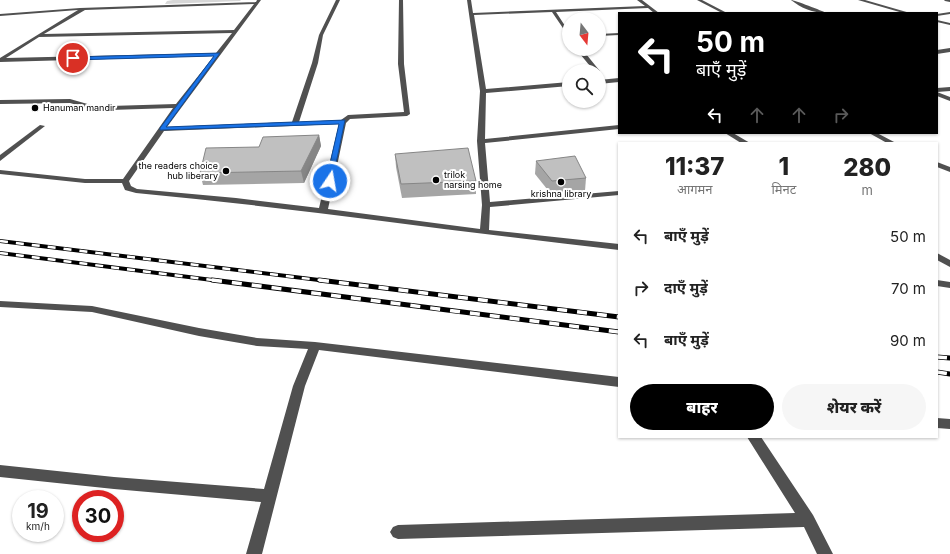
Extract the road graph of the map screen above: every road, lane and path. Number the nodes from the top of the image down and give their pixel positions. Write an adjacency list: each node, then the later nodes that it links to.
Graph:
1 (166, 0): 12 (street)
2 (338, 0): 48 (street)
3 (401, 0): 47 (street)
4 (469, 0): 21 (street)
5 (639, 0): 13 (street)
6 (699, 0): 17 (street)
7 (793, 0): 18 (street)
8 (860, 0): 19 (street)
9 (946, 0): 10 (street)
10 (950, 1)
11 (258, 2): 12 (street); 27 (street)
12 (161, 6): 14 (street)
13 (648, 7): 15 (street); 16 (street)
14 (84, 9): 22 (street); 30 (street)
15 (554, 12): 21 (street); 26 (street)
16 (656, 12)
17 (723, 12)
18 (821, 12)
19 (904, 12)
20 (950, 13): 23 (street)
21 (472, 14): 42 (street)
22 (0, 15)
23 (938, 15)
24 (938, 21): 25 (street)
25 (950, 24)
26 (562, 25)
27 (236, 30): 30 (street); 33 (street)
28 (618, 34): 29 (street)
29 (606, 35)
30 (40, 36): 35 (street)
31 (950, 50): 32 (street)
32 (938, 52)
33 (218, 54): 35 (street); 46 (street)
34 (585, 56): 36 (street)
35 (1, 60)
36 (591, 64)
37 (618, 80): 38 (street)
38 (606, 82)
39 (562, 85): 42 (street)
40 (950, 89): 41 (street)
41 (938, 90)
42 (483, 92): 54 (street)
43 (938, 94): 44 (street)
44 (950, 99)
45 (0, 102): 46 (street)
46 (178, 106): 51 (street)
47 (343, 122): 48 (street); 64 (street)
48 (295, 124): 51 (street)
49 (42, 126): 57 (street)
50 (618, 127): 54 (street)
51 (162, 129): 61 (street)
52 (730, 134): 55 (street)
53 (874, 134): 56 (street)
54 (481, 140): 63 (street)
55 (744, 142)
56 (890, 142)
57 (0, 158)
58 (938, 164): 59 (street)
59 (950, 170)
60 (0, 172): 61 (street)
61 (125, 181): 64 (street)
62 (618, 193): 63 (street)
63 (486, 205): 65 (street)
64 (324, 211): 65 (street)
65 (484, 232): 66 (street)
66 (618, 247)
67 (938, 257): 68 (street)
68 (950, 264)
69 (938, 283): 70 (street)
70 (950, 285)
71 (0, 304): 72 (street)
72 (315, 346): 73 (street); 78 (street)
73 (618, 382)
74 (938, 422): 75 (street)
75 (950, 424)
76 (755, 438): 79 (street)
77 (0, 471): 78 (street)
78 (270, 496): 81 (street)
79 (808, 520): 80 (street); 82 (street)
80 (398, 532)
81 (254, 554)
82 (825, 554)

